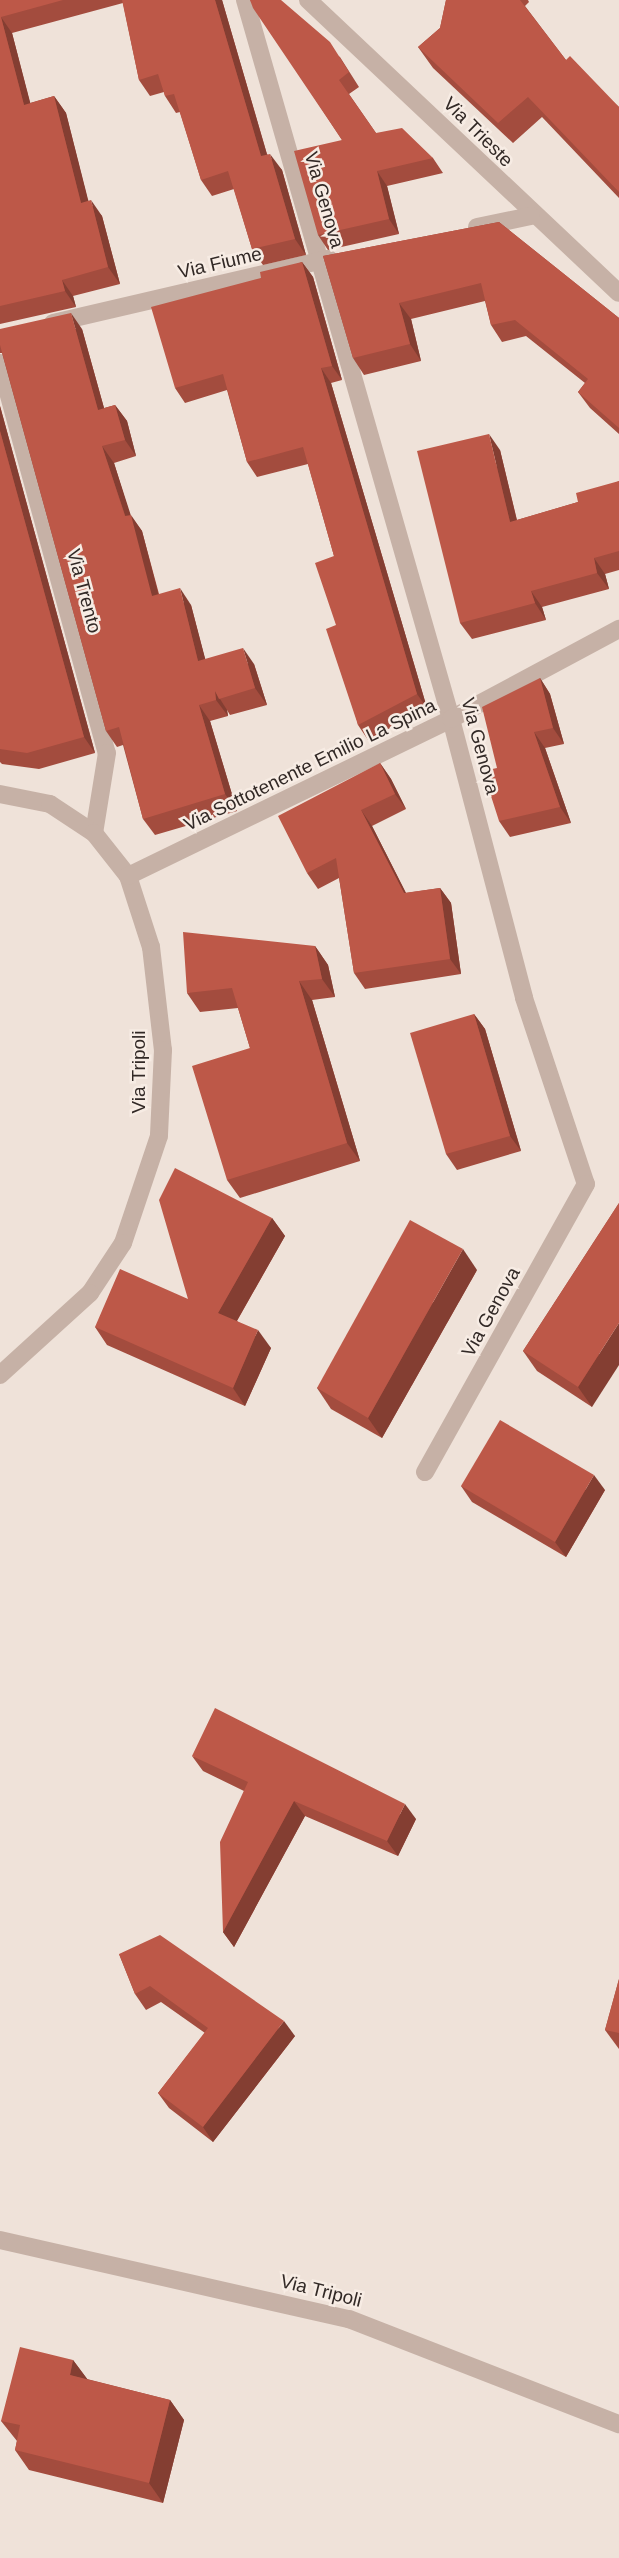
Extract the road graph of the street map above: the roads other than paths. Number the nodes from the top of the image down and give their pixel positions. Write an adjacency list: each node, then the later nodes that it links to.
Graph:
1 (245, 0): 6 (street, Via Genova)
2 (308, 0): 3 (street, Via Trieste)
3 (531, 216): 4 (street); 7 (street, Via Trieste)
4 (452, 233)
5 (346, 255): 6 (street, Via Fiume)
6 (319, 261): 8 (street, Via Fiume); 11 (street, Via Genova)
7 (619, 293)
8 (27, 330)
9 (0, 363): 13 (street, Via Trento)
10 (619, 629): 11 (street, Via Sottotenente Emilio La Spina)
11 (452, 719): 14 (street, Via Sottotenente Emilio La Spina); 16 (street, Via Genova)
12 (0, 794): 13 (street, Via Tripoli)
13 (94, 833): 14 (street, Via Tripoli)
14 (128, 876): 15 (street, Via Tripoli)
15 (0, 1375)
16 (425, 1472)
17 (0, 2240): 18 (street, Via Tripoli)
18 (619, 2424)

